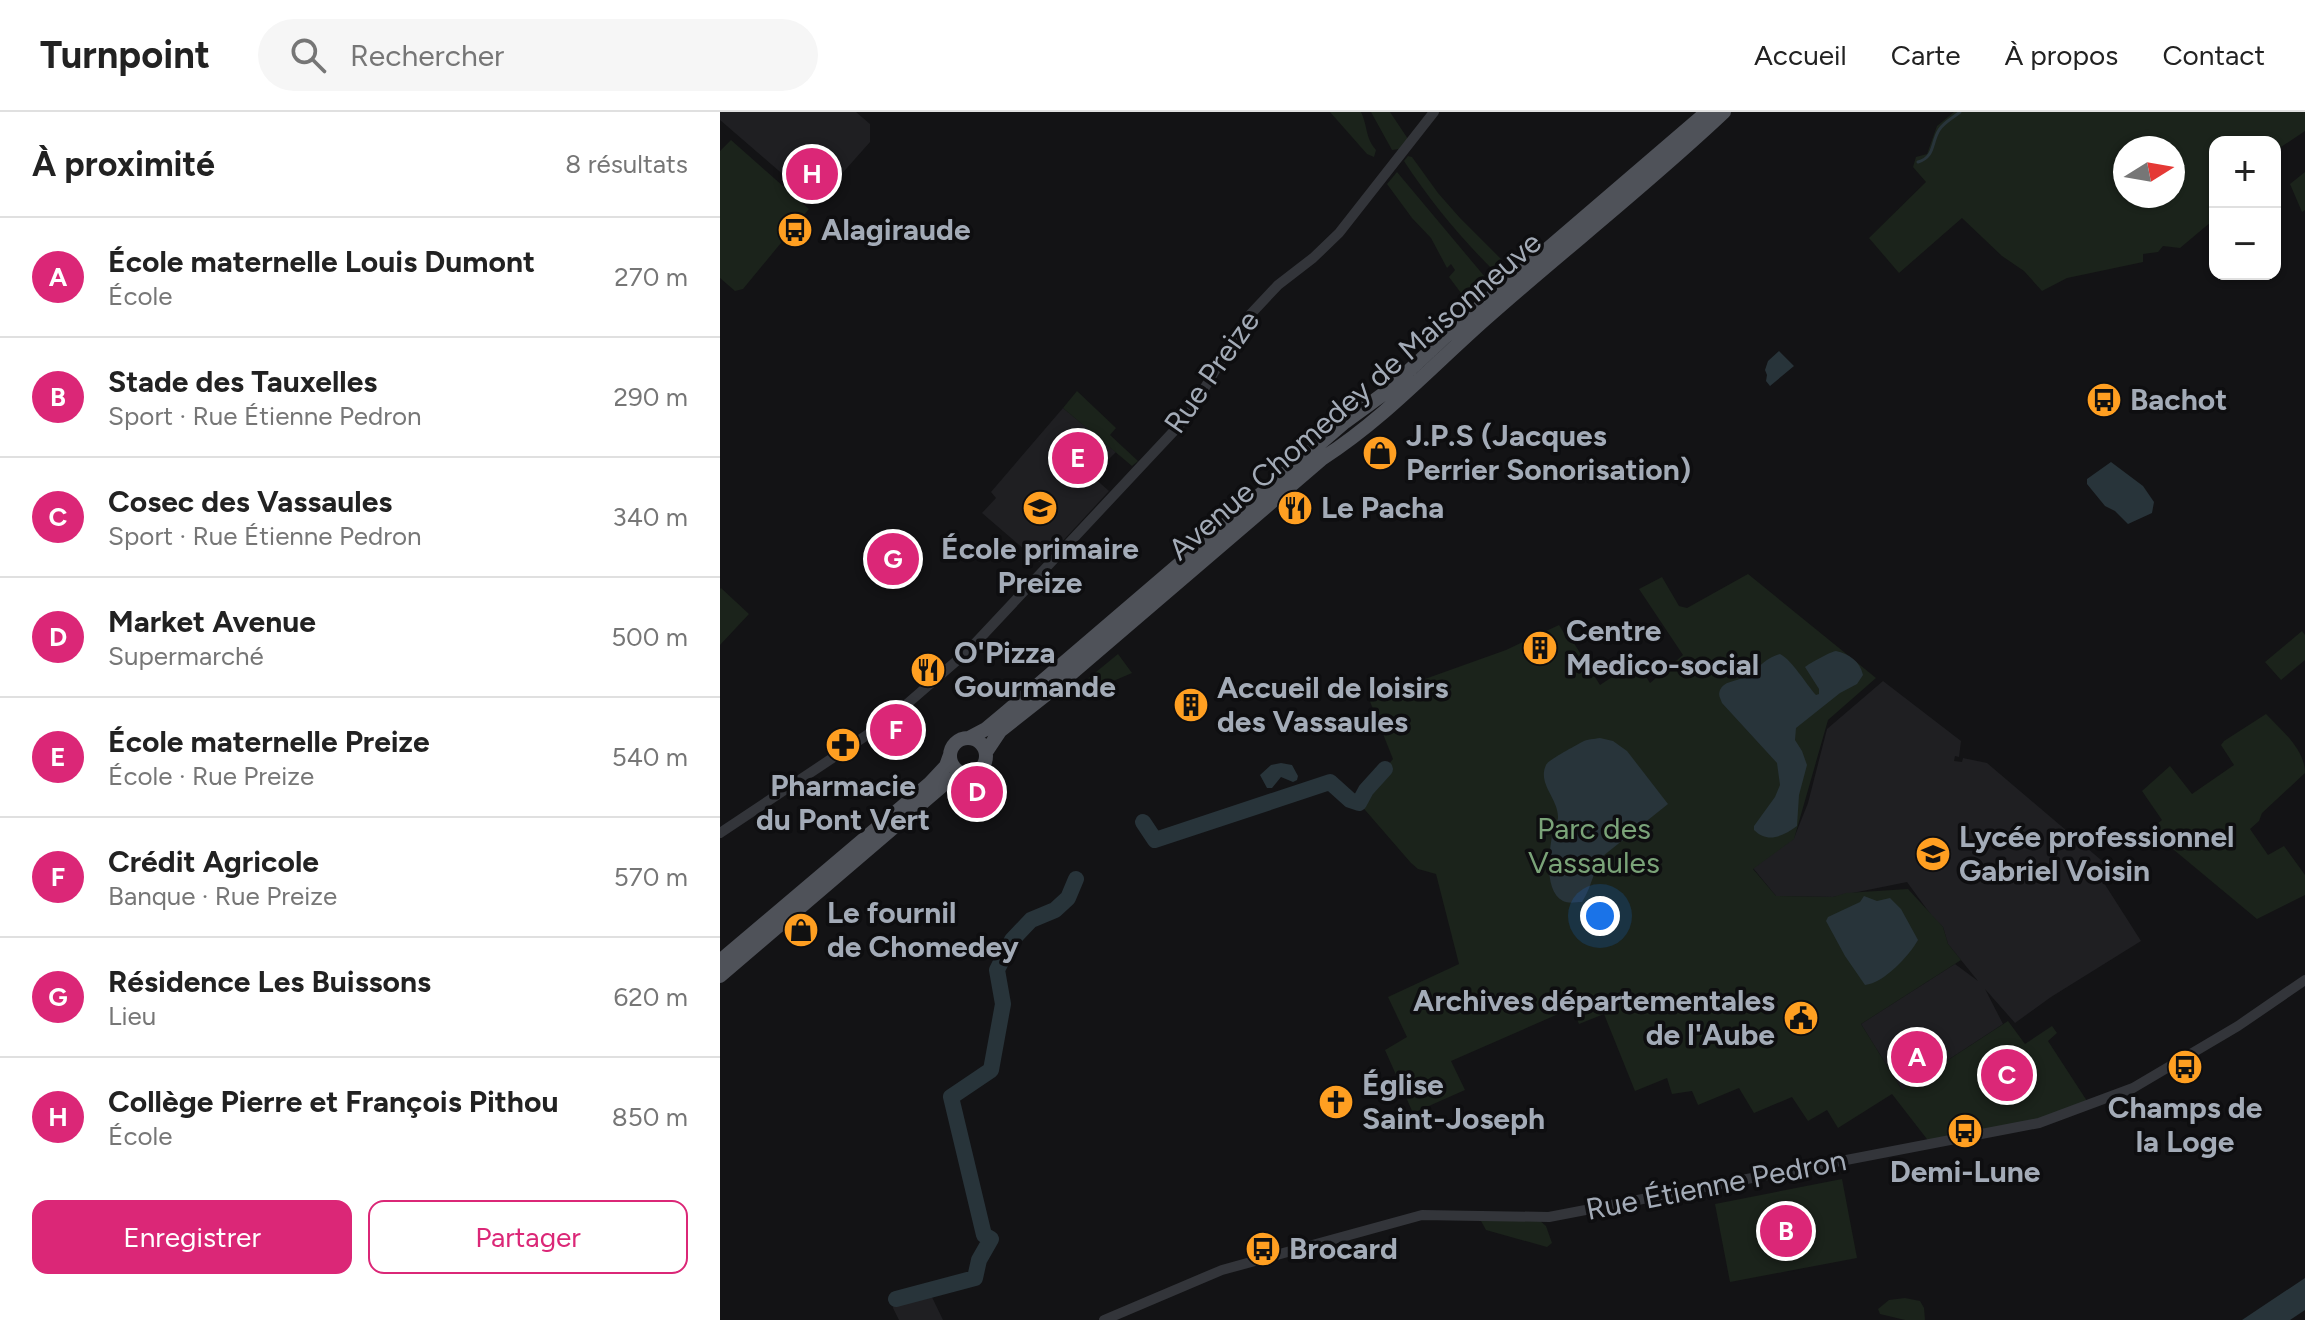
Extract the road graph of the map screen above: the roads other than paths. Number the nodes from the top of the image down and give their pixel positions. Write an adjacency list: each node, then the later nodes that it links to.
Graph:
1 (1434, 112): 9 (street, Rue Preize)
2 (1707, 112): 4 (main road)
3 (1724, 112): 4 (main road, Avenue Chomedey de Maisonneuve)
4 (1369, 414): 5 (main road); 6 (main road, Avenue Chomedey de Maisonneuve)
5 (969, 738): 6 (main road); 7 (main road)
6 (986, 752): 8 (main road)
7 (950, 755): 8 (main road); 10 (main road)
8 (965, 774): 11 (main road)
9 (720, 833)
10 (720, 961)
11 (720, 976)
12 (2305, 980): 13 (street, Rue Étienne Pedron)
13 (1104, 1320)

